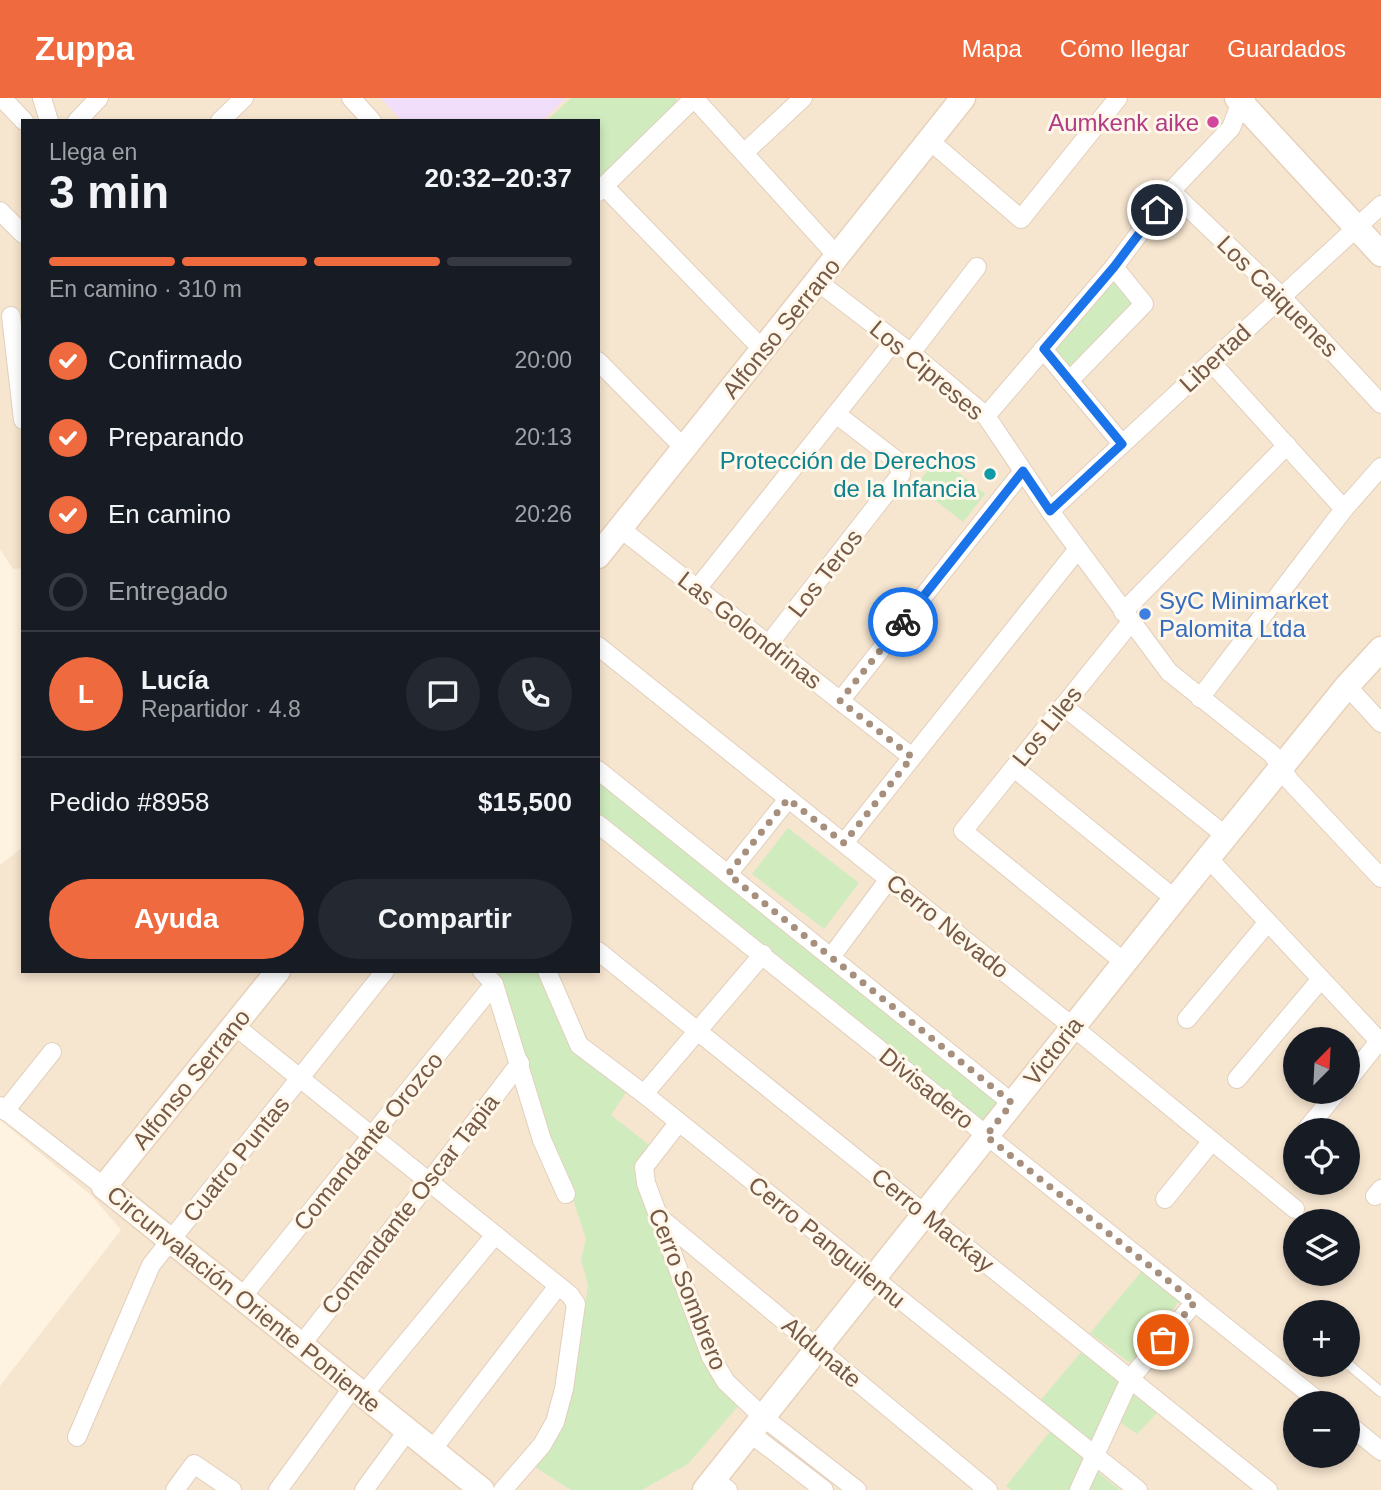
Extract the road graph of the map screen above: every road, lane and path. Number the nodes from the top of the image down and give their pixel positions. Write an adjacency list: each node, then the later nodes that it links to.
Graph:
1 (2, 98): 11 (street)
2 (42, 98): 12 (street)
3 (99, 98): 13 (street)
4 (244, 98): 14 (street)
5 (351, 98): 15 (street)
6 (694, 98): 17 (street); 18 (street)
7 (803, 98): 17 (street)
8 (1118, 98): 16 (street)
9 (1241, 99): 19 (street); 22 (street)
10 (957, 101): 16 (street, Alfonso Serrano)
11 (22, 119)
12 (48, 119)
13 (79, 119)
14 (222, 119)
15 (370, 119)
16 (930, 141): 25 (street, Alfonso Serrano)
17 (745, 152): 25 (street)
18 (601, 189): 33 (street)
19 (1171, 191): 27 (street); 29 (street, Los Caiquenes)
20 (1381, 205): 22 (street, Libertad)
21 (0, 211): 23 (street)
22 (1357, 228): 24 (street); 29 (street, Libertad)
23 (21, 232)
24 (1381, 254)
25 (838, 257): 28 (street, Alfonso Serrano)
26 (977, 267): 34 (street)
27 (1114, 267): 32 (street); 37 (street)
28 (818, 282): 31 (street, Los Cipreses); 33 (street, Alfonso Serrano)
29 (1282, 297): 35 (street, Libertad); 39 (street, Los Caiquenes)
30 (11, 315): 38 (street)
31 (894, 341): 34 (street, Los Cipreses); 40 (street)
32 (1044, 349): 37 (street); 41 (street)
33 (763, 350): 44 (street, Alfonso Serrano)
34 (911, 353): 41 (street, Los Cipreses)
35 (1211, 362): 42 (street, Libertad); 43 (street)
36 (600, 363): 44 (street)
37 (1069, 381): 42 (street)
38 (21, 402)
39 (1381, 404)
40 (836, 414): 51 (street); 53 (street, Los Teros)
41 (986, 416): 46 (street, Los Cipreses)
42 (1122, 444): 48 (street, Libertad)
43 (1287, 445): 47 (street); 52 (street, Los Liles)
44 (685, 449): 49 (street, Alfonso Serrano)
45 (1381, 467): 47 (street)
46 (1023, 471): 48 (street, Los Cipreses); 58 (street)
47 (1344, 509): 57 (street)
48 (1050, 511): 50 (street, Los Cipreses)
49 (606, 542): 51 (street, Las Golondrinas)
50 (1078, 550): 52 (street, Los Cipreses); 61 (street)
51 (697, 589): 53 (street, Las Golondrinas)
52 (1127, 617): 57 (street, Los Cipreses); 59 (street, Los Liles)
53 (768, 645): 58 (street, Las Golondrinas)
54 (600, 648): 65 (street, Cerro Nevado)
55 (1381, 649): 56 (street, Victoria)
56 (1347, 686): 60 (street); 62 (street, Victoria)
57 (1200, 698): 62 (street, Los Cipreses)
58 (840, 701): 61 (street, Las Golondrinas)
59 (1063, 706): 63 (street, Los Liles); 67 (street)
60 (1381, 723)
61 (912, 757): 68 (street)
62 (1282, 767): 67 (street, Victoria); 71 (street, Los Cipreses)
63 (1014, 768): 73 (street); 78 (street, Los Liles)
64 (600, 772): 70 (street, Divisadero)
65 (788, 799): 68 (street, Cerro Nevado); 70 (street)
66 (600, 826): 76 (street, Divisadero)
67 (1226, 836): 69 (street, Victoria)
68 (844, 843): 72 (street, Cerro Nevado)
69 (1208, 858): 73 (street, Victoria); 74 (street)
70 (728, 874): 77 (street, Divisadero)
71 (1381, 878)
72 (889, 879): 77 (street); 86 (street, Cerro Nevado)
73 (1175, 899): 78 (street, Victoria)
74 (1268, 922): 83 (street); 84 (street)
75 (600, 953): 87 (street, Cerro Mackay)
76 (763, 954): 87 (street); 101 (street, Divisadero)
77 (831, 957): 95 (street, Divisadero)
78 (1124, 962): 86 (street, Victoria)
79 (276, 973): 85 (street, Alfonso Serrano)
80 (383, 973): 92 (street, Cuatro Puntas)
81 (548, 973): 94 (street, Cerro Panguilemu)
82 (488, 978): 90 (street); 100 (street, Comandante Orozco)
83 (1321, 979): 88 (street); 93 (street)
84 (1187, 1019)
85 (235, 1026): 92 (street); 104 (street, Alfonso Serrano)
86 (1073, 1027): 95 (street, Victoria); 102 (street, Cerro Nevado)
87 (697, 1030): 94 (street); 108 (street, Cerro Mackay)
88 (1380, 1042): 91 (street)
89 (52, 1052): 97 (street)
90 (520, 1063): 103 (street, Comandante Oscar Tapia); 105 (street)
91 (1360, 1066)
92 (301, 1079): 100 (street); 111 (street, Cuatro Puntas)
93 (1237, 1079)
94 (644, 1094): 99 (street, Cerro Panguilemu)
95 (1012, 1103): 101 (street, Victoria)
96 (1327, 1104): 98 (street)
97 (3, 1108): 104 (street, Circunvalación Oriente Poniente)
98 (1316, 1118)
99 (679, 1122): 109 (street, Cerro Sombrero); 112 (street, Cerro Panguilemu)
100 (373, 1136): 103 (street); 114 (street, Comandante Orozco)
101 (986, 1136): 108 (street, Victoria); 115 (street, Divisadero)
102 (1212, 1141): 106 (street); 107 (street, Cerro Nevado)
103 (429, 1182): 110 (street); 116 (street, Comandante Oscar Tapia)
104 (104, 1187): 111 (street, Circunvalación Oriente Poniente)
105 (566, 1194)
106 (1166, 1199)
107 (1295, 1209)
108 (924, 1213): 112 (street, Victoria); 119 (street, Cerro Mackay)
109 (656, 1215): 117 (street, Aldunate); 123 (street, Cerro Sombrero)
110 (495, 1235): 113 (street); 120 (street)
111 (171, 1240): 114 (street, Circunvalación Oriente Poniente); 126 (street, Cuatro Puntas)
112 (872, 1279): 117 (street, Victoria); 129 (street, Cerro Panguilemu)
113 (558, 1286): 127 (street); 136 (street)
114 (242, 1297): 116 (street, Circunvalación Oriente Poniente)
115 (1195, 1302): 119 (street); 121 (street, Divisadero)
116 (301, 1345): 120 (street, Circunvalación Oriente Poniente)
117 (817, 1348): 123 (street, Victoria); 139 (street, Aldunate)
118 (1360, 1374): 122 (lane)
119 (1130, 1379): 129 (street); 142 (street, Cerro Mackay)
120 (358, 1391): 124 (street, Circunvalación Oriente Poniente); 133 (street)
121 (1306, 1391)
122 (1381, 1392)
123 (757, 1425): 130 (street, Victoria); 137 (street, Cerro Sombrero); 138 (street, Cerro Sombrero)
124 (408, 1430): 127 (street, Circunvalación Oriente Poniente); 134 (street)
125 (1360, 1434): 128 (street)
126 (77, 1437)
127 (432, 1450): 135 (street, Circunvalación Oriente Poniente)
128 (1381, 1451)
129 (1095, 1456): 140 (street); 141 (street, Cerro Panguilemu)
130 (715, 1486)
131 (175, 1490): 132 (street)
132 (232, 1490)
133 (278, 1490)
134 (364, 1490)
135 (482, 1490)
136 (503, 1490)
137 (824, 1490)
138 (857, 1490)
139 (988, 1490)
140 (1079, 1490)
141 (1138, 1490)
142 (1268, 1490)

